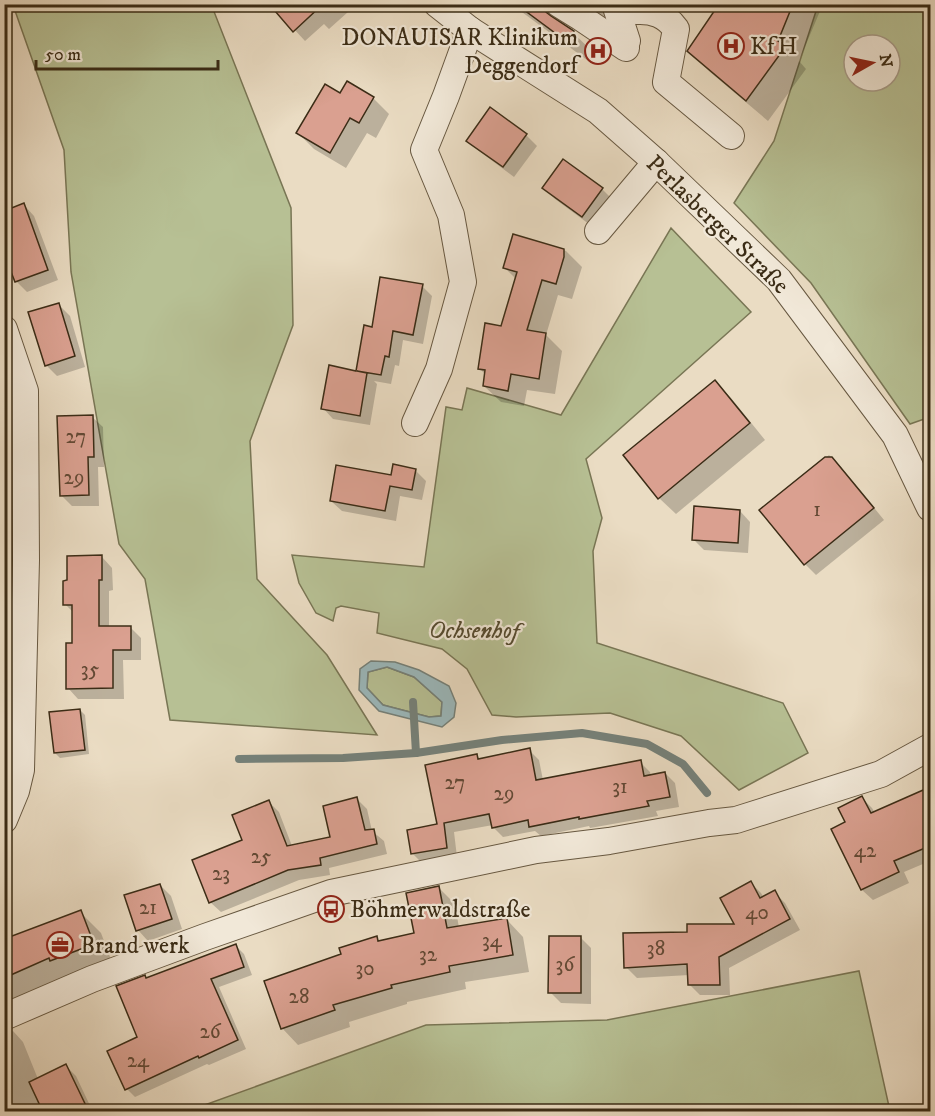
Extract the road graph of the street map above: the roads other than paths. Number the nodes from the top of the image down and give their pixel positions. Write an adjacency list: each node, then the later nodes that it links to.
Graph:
1 (437, 4): 5 (street, Perlasberger Straße)
2 (559, 4): 6 (street)
3 (583, 4): 6 (street)
4 (629, 7): 6 (street); 7 (street)
5 (470, 30): 8 (street, Perlasberger Straße); 11 (street)
6 (627, 45)
7 (731, 136)
8 (656, 162): 9 (street); 12 (street, Perlasberger Straße)
9 (598, 231)
10 (4, 329): 14 (street)
11 (415, 423)
12 (930, 508)
13 (930, 747): 15 (street)
14 (4, 820)
15 (4, 1017)

